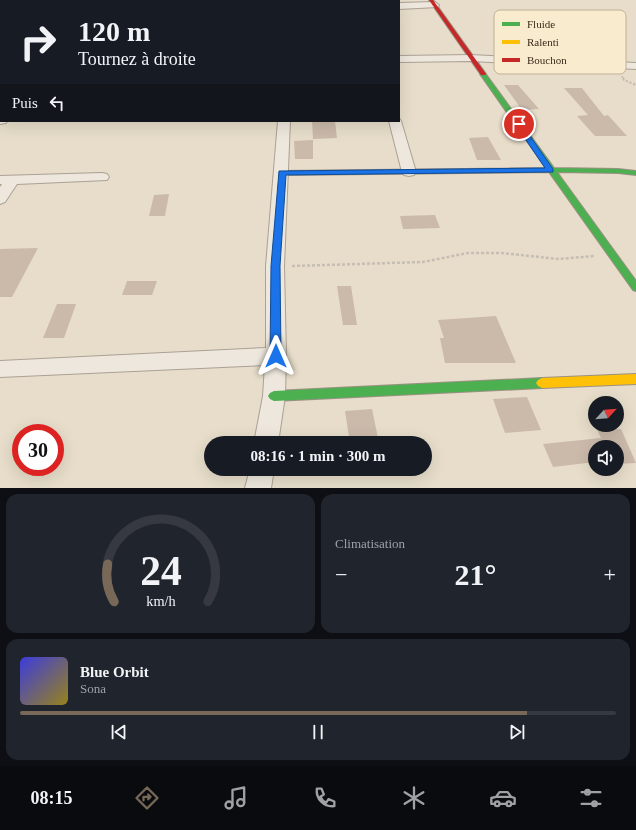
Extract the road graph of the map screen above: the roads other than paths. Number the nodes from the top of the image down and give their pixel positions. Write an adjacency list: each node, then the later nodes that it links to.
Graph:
1 (433, 2): 2 (street); 3 (street)
2 (400, 6)
3 (471, 58): 4 (street); 5 (street); 10 (street)
4 (400, 59)
5 (494, 59)
6 (626, 66): 7 (street)
7 (636, 66)
8 (284, 122): 12 (street)
9 (395, 122): 11 (street)
10 (551, 170): 11 (street); 13 (street); 17 (street)
11 (409, 172): 12 (street)
12 (282, 173): 18 (street)
13 (636, 173)
14 (102, 177): 15 (street)
15 (7, 180): 16 (street)
16 (0, 199)
17 (636, 288)
18 (276, 356): 19 (street); 21 (street)
19 (0, 369)
20 (636, 379): 21 (street)
21 (274, 396): 22 (street)
22 (267, 436)
23 (261, 476): 24 (street)
24 (258, 488)

